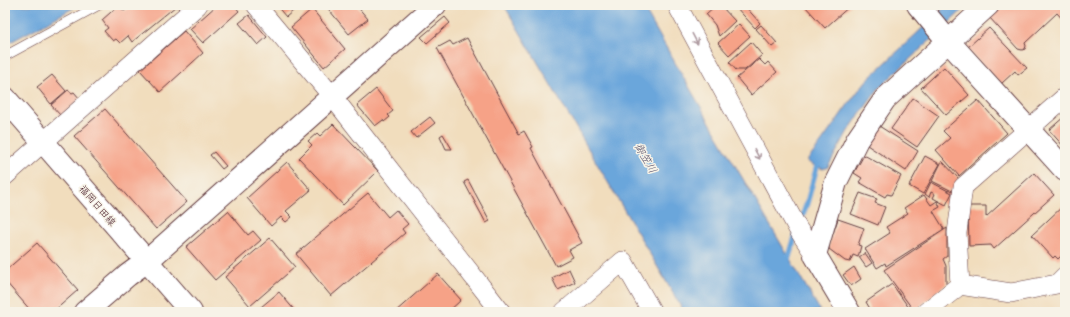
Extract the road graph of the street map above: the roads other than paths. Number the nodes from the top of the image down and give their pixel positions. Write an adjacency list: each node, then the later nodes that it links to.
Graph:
1 (100, 5): 9 (lane)
2 (198, 5): 14 (street)
3 (256, 5): 10 (street)
4 (435, 5): 10 (street)
5 (677, 5): 17 (street, one-way to 17)
6 (918, 5): 8 (street)
7 (988, 5): 8 (street)
8 (948, 41): 13 (street); 17 (street)
9 (5, 56)
10 (332, 96): 18 (street); 23 (street)
11 (1065, 97): 13 (street)
12 (5, 98): 14 (street, 福岡日田線)
13 (1028, 130): 15 (street); 20 (street)
14 (43, 142): 16 (street); 18 (street, 福岡日田線)
15 (1065, 170)
16 (5, 176)
17 (814, 255): 26 (street)
18 (147, 261): 21 (street); 22 (street, 福岡日田線)
19 (1065, 276): 20 (street)
20 (960, 285): 27 (street)
21 (86, 312)
22 (191, 312)
23 (501, 312)
24 (564, 312): 25 (street)
25 (652, 312)
26 (849, 312)
27 (926, 312)

